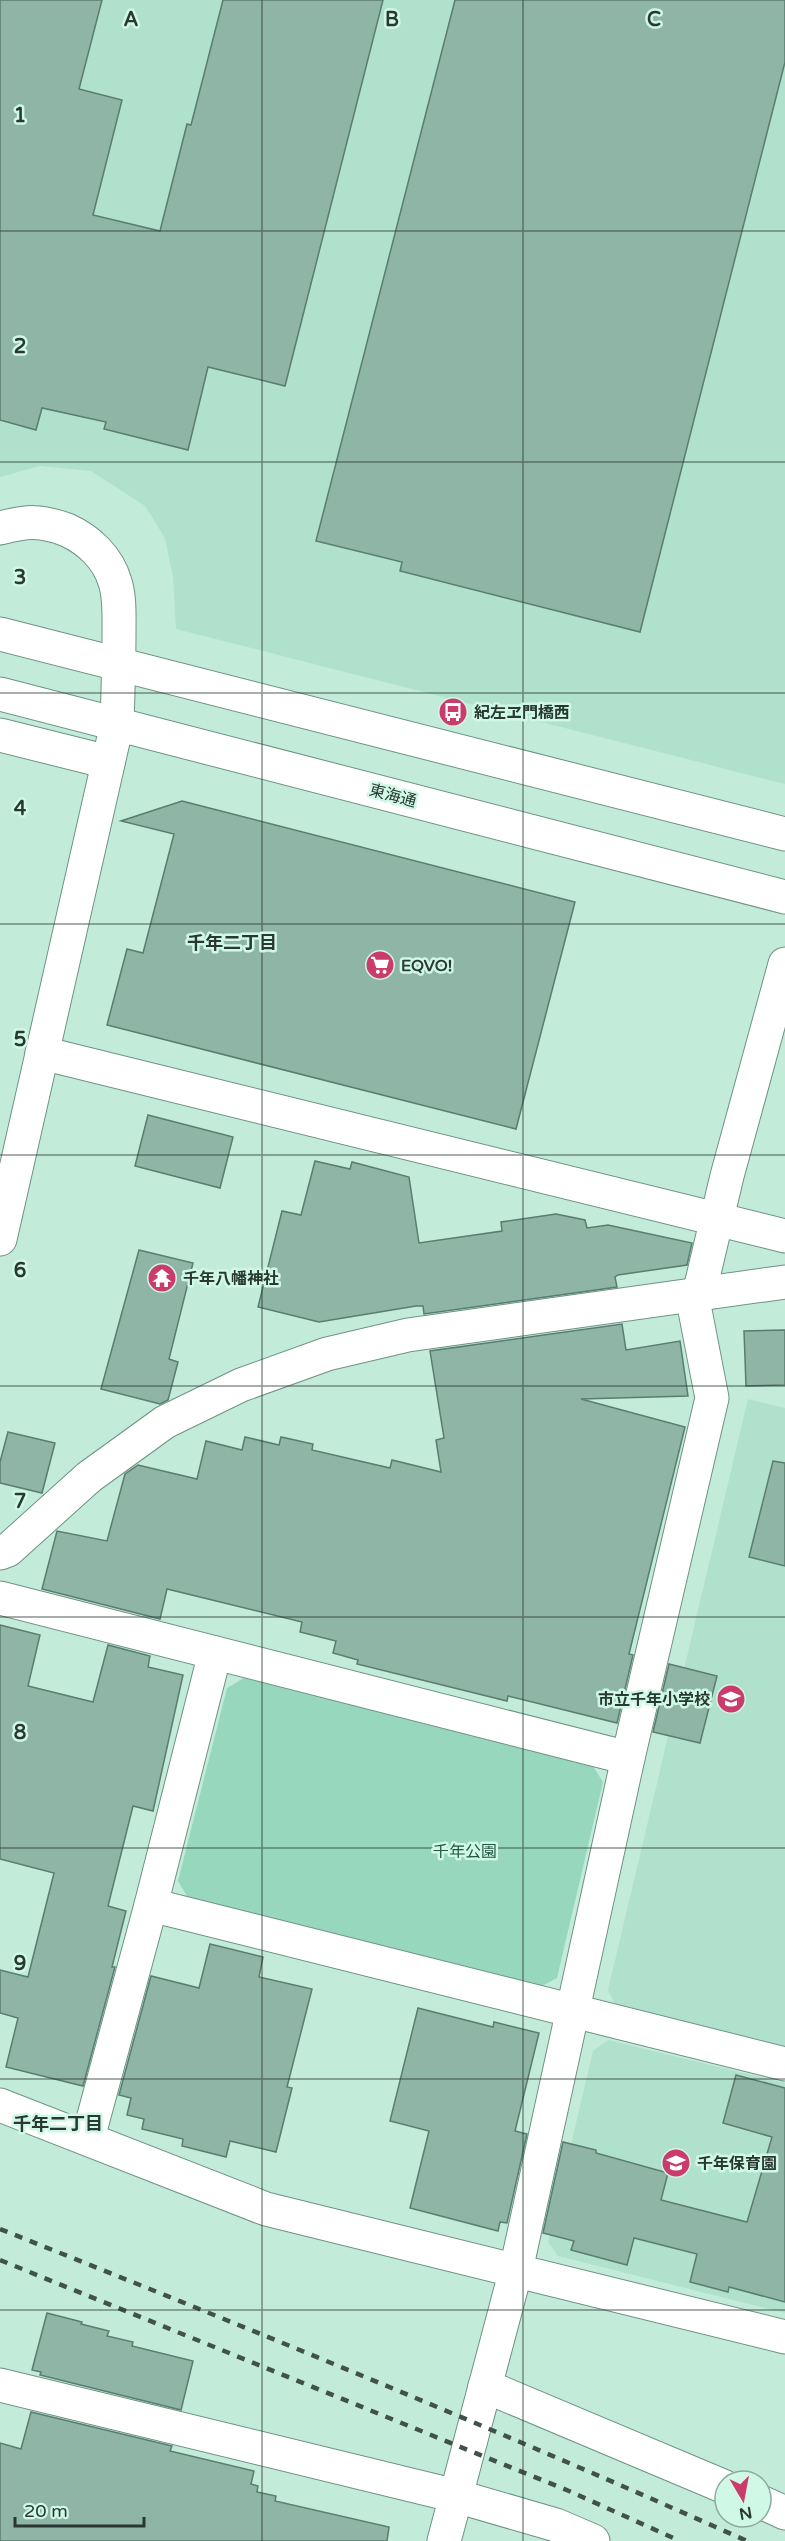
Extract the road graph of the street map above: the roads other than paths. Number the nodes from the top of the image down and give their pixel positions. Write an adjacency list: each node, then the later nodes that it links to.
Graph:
1 (0, 528): 3 (street)
2 (0, 634): 3 (street)
3 (118, 664): 5 (street); 8 (street)
4 (0, 694): 5 (street, 東海通)
5 (117, 724): 7 (street); 9 (street, 東海通)
6 (0, 735): 7 (street)
7 (108, 762): 11 (street)
8 (785, 834)
9 (785, 897)
10 (785, 964): 12 (street)
11 (42, 1053): 12 (street); 14 (street)
12 (718, 1219): 13 (street); 16 (street)
13 (785, 1236)
14 (0, 1239)
15 (785, 1282): 16 (street)
16 (695, 1294): 17 (street); 20 (street)
17 (0, 1553)
18 (0, 1598): 19 (street)
19 (215, 1653): 20 (street); 21 (street)
20 (628, 1758): 22 (street)
21 (151, 1905): 22 (street); 25 (street)
22 (572, 2011): 23 (street); 26 (street)
23 (785, 2064)
24 (0, 2105): 25 (street)
25 (88, 2138): 26 (street)
26 (516, 2270): 27 (street); 29 (street)
27 (785, 2337)
28 (0, 2385): 31 (street)
29 (485, 2386): 30 (street); 31 (street)
30 (713, 2482)
31 (456, 2496): 32 (street); 33 (street)
32 (444, 2541)
33 (593, 2541)

